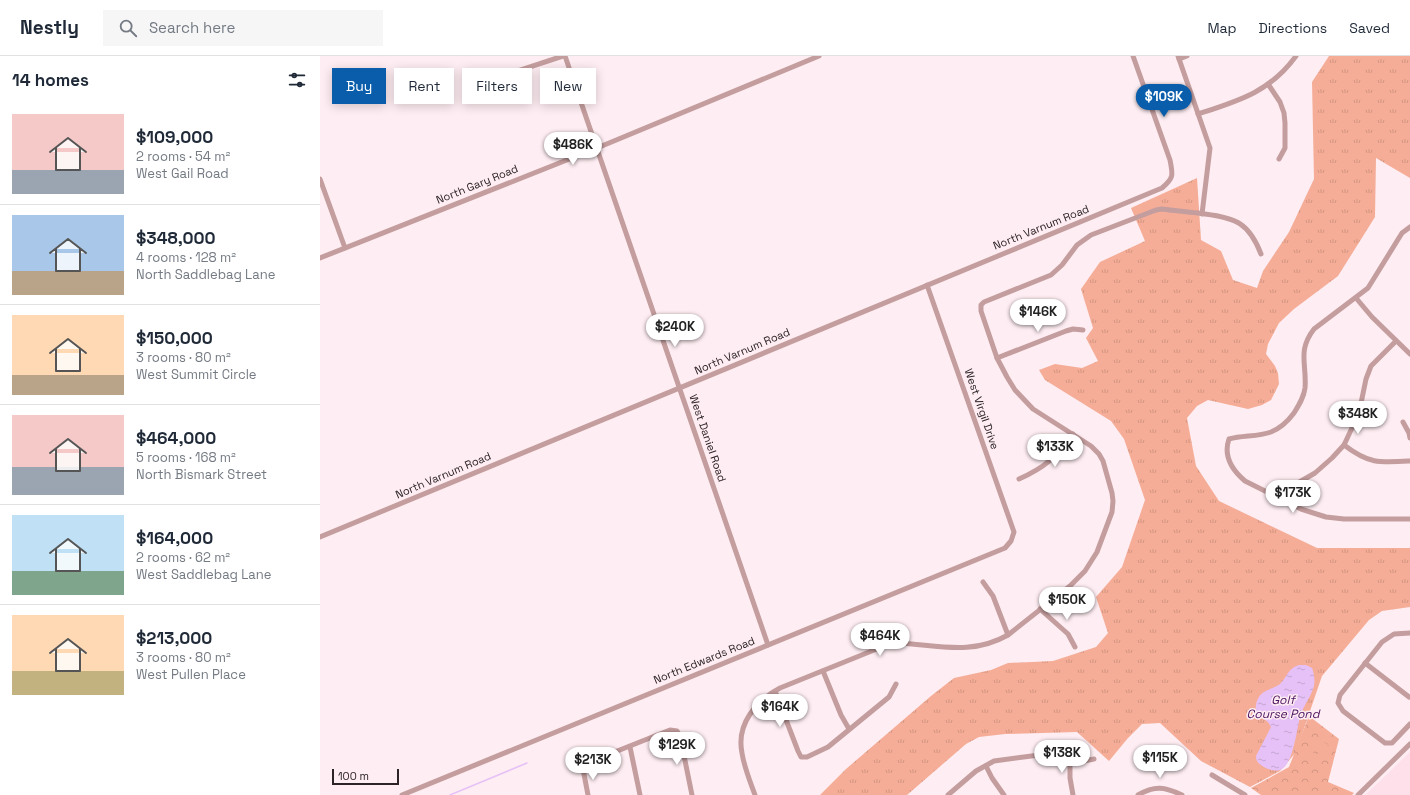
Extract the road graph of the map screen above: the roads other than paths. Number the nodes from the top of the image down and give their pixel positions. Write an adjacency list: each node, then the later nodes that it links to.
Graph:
1 (564, 56): 7 (street); 10 (street, West Daniel Road)
2 (819, 56): 10 (street, North Gary Road)
3 (1133, 56): 18 (street, North Varnum Road)
4 (1187, 56): 6 (street)
5 (1296, 56): 8 (street)
6 (1178, 58): 9 (street)
7 (527, 68)
8 (1268, 84): 9 (street); 11 (street)
9 (1198, 114): 13 (street)
10 (597, 148): 15 (street, North Gary Road); 24 (street, West Daniel Road)
11 (1279, 159)
12 (320, 179): 15 (street)
13 (1202, 214): 16 (street); 23 (street)
14 (1410, 227): 19 (street)
15 (345, 248): 17 (street, North Gary Road)
16 (1261, 254)
17 (320, 258)
18 (927, 285): 24 (street, North Varnum Road); 34 (street, West Virgil Drive)
19 (1356, 298): 21 (street); 31 (street)
20 (1083, 330): 23 (street)
21 (1396, 341): 22 (street); 28 (street)
22 (1410, 354)
23 (997, 358): 26 (street)
24 (680, 388): 33 (street, North Varnum Road); 39 (street, West Daniel Road)
25 (1402, 422): 27 (street)
26 (1073, 434): 30 (street); 36 (street)
27 (1410, 438)
28 (1344, 445): 29 (street); 31 (street)
29 (1410, 461)
30 (1019, 479)
31 (1281, 499): 32 (street)
32 (1410, 519)
33 (320, 537)
34 (1011, 541): 39 (street, North Edwards Road)
35 (983, 582): 38 (street)
36 (1040, 609): 38 (street); 40 (street)
37 (1410, 633): 41 (street)
38 (1008, 635): 42 (street)
39 (768, 645): 55 (street, North Edwards Road)
40 (1075, 647)
41 (1365, 663): 45 (street); 46 (street)
42 (823, 671): 44 (street); 47 (street)
43 (896, 684): 47 (street)
44 (775, 691): 47 (street); 59 (street)
45 (1410, 697)
46 (1410, 724)
47 (849, 729)
48 (1410, 744): 65 (street)
49 (630, 747): 56 (street); 57 (street); 58 (street)
50 (1070, 756): 51 (street); 52 (street); 54 (street)
51 (1094, 759)
52 (986, 766): 60 (street); 61 (street)
53 (1212, 775): 64 (street)
54 (1072, 793)
55 (402, 795)
56 (588, 795)
57 (640, 795)
58 (692, 795)
59 (755, 795)
60 (948, 795)
61 (1004, 795)
62 (1138, 795): 63 (street)
63 (1182, 795)
64 (1245, 795)
65 (1358, 795)

